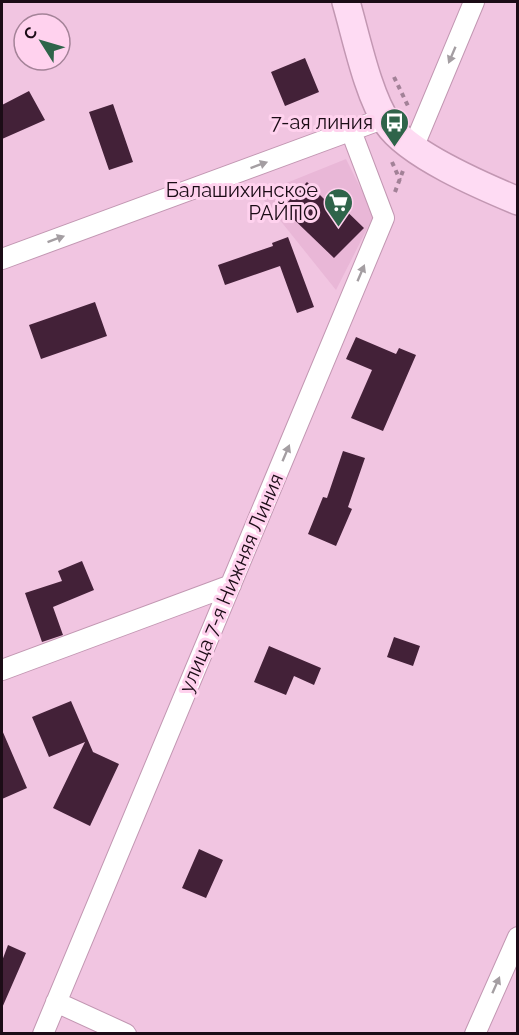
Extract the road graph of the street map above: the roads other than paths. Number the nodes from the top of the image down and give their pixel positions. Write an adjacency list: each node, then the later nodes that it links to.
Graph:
1 (346, 2): 3 (street)
2 (474, 2): 5 (street, one-way to 5)
3 (385, 118): 4 (street); 5 (street)
4 (351, 131): 7 (street, one-way to 4); 8 (street, улица 7-я Нижняя Линия, one-way to 4)
5 (417, 139): 6 (street)
6 (518, 201)
7 (2, 259)
8 (231, 585): 9 (street); 11 (street, улица 7-я Нижняя Линия)
9 (2, 670)
10 (518, 936): 14 (street, one-way to 10)
11 (56, 1002): 12 (street, улица 7-я Нижняя Линия); 13 (street)
12 (43, 1034)
13 (126, 1034)
14 (475, 1034)

